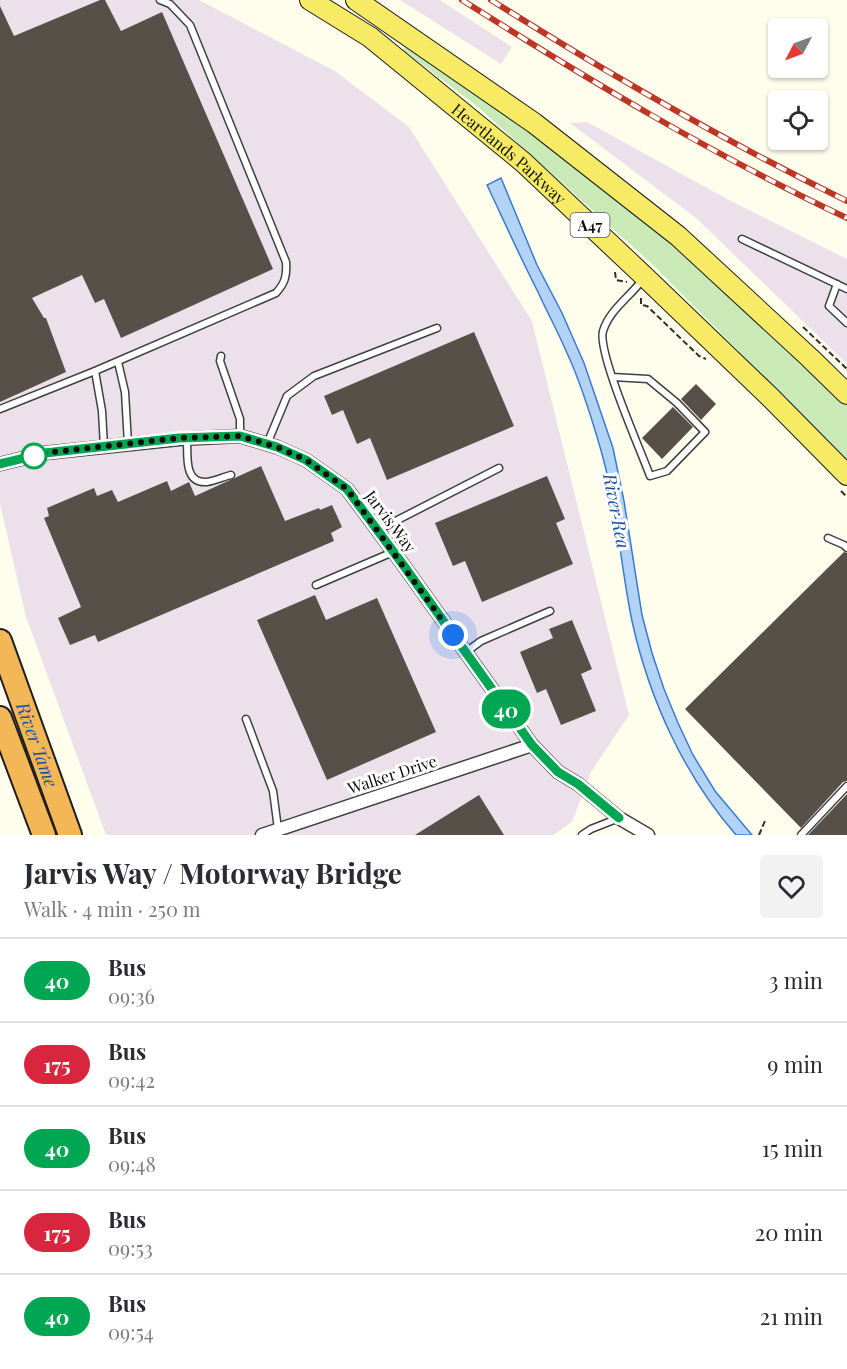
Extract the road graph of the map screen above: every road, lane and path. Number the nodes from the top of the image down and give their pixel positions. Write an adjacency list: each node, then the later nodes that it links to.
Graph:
1 (159, 0): 11 (lane)
2 (310, 0): 5 (main road, Heartlands Parkway / A47)
3 (356, 0): 14 (main road, Heartlands Parkway / A47)
4 (742, 239): 6 (lane)
5 (645, 277): 13 (lane); 24 (main road, Heartlands Parkway / A47)
6 (837, 284): 7 (lane); 8 (lane)
7 (847, 289)
8 (847, 322)
9 (437, 328): 19 (lane)
10 (221, 356): 16 (lane)
11 (118, 362): 12 (lane); 18 (lane)
12 (95, 371): 15 (lane); 20 (lane)
13 (612, 378): 13 (lane)
14 (847, 394)
15 (0, 409)
16 (240, 436): 17 (street, Jarvis Way); 19 (street, Jarvis Way)
17 (188, 438): 18 (street, Jarvis Way); 23 (lane)
18 (128, 444): 20 (street, Jarvis Way)
19 (267, 444): 25 (street, Jarvis Way)
20 (104, 447): 21 (street, Jarvis Way)
21 (0, 464)
22 (499, 468): 25 (lane)
23 (231, 475)
24 (847, 476)
25 (377, 530): 28 (street, Jarvis Way)
26 (828, 538): 27 (lane)
27 (847, 548)
28 (393, 552): 29 (lane); 32 (street, Jarvis Way)
29 (316, 585)
30 (550, 611): 32 (lane)
31 (0, 641): 42 (highway)
32 (466, 652): 35 (street, Jarvis Way)
33 (0, 718): 41 (highway)
34 (246, 720): 39 (lane)
35 (532, 745): 37 (street, Jarvis Way); 39 (street, Walker Drive)
36 (847, 786): 46 (lane)
37 (619, 818): 44 (lane); 45 (street, Jarvis Way)
38 (765, 821): 40 (path)
39 (279, 830): 43 (street, Walker Drive)
40 (760, 834)
41 (44, 835)
42 (70, 835)
43 (262, 835)
44 (582, 835)
45 (648, 835)
46 (801, 835)

